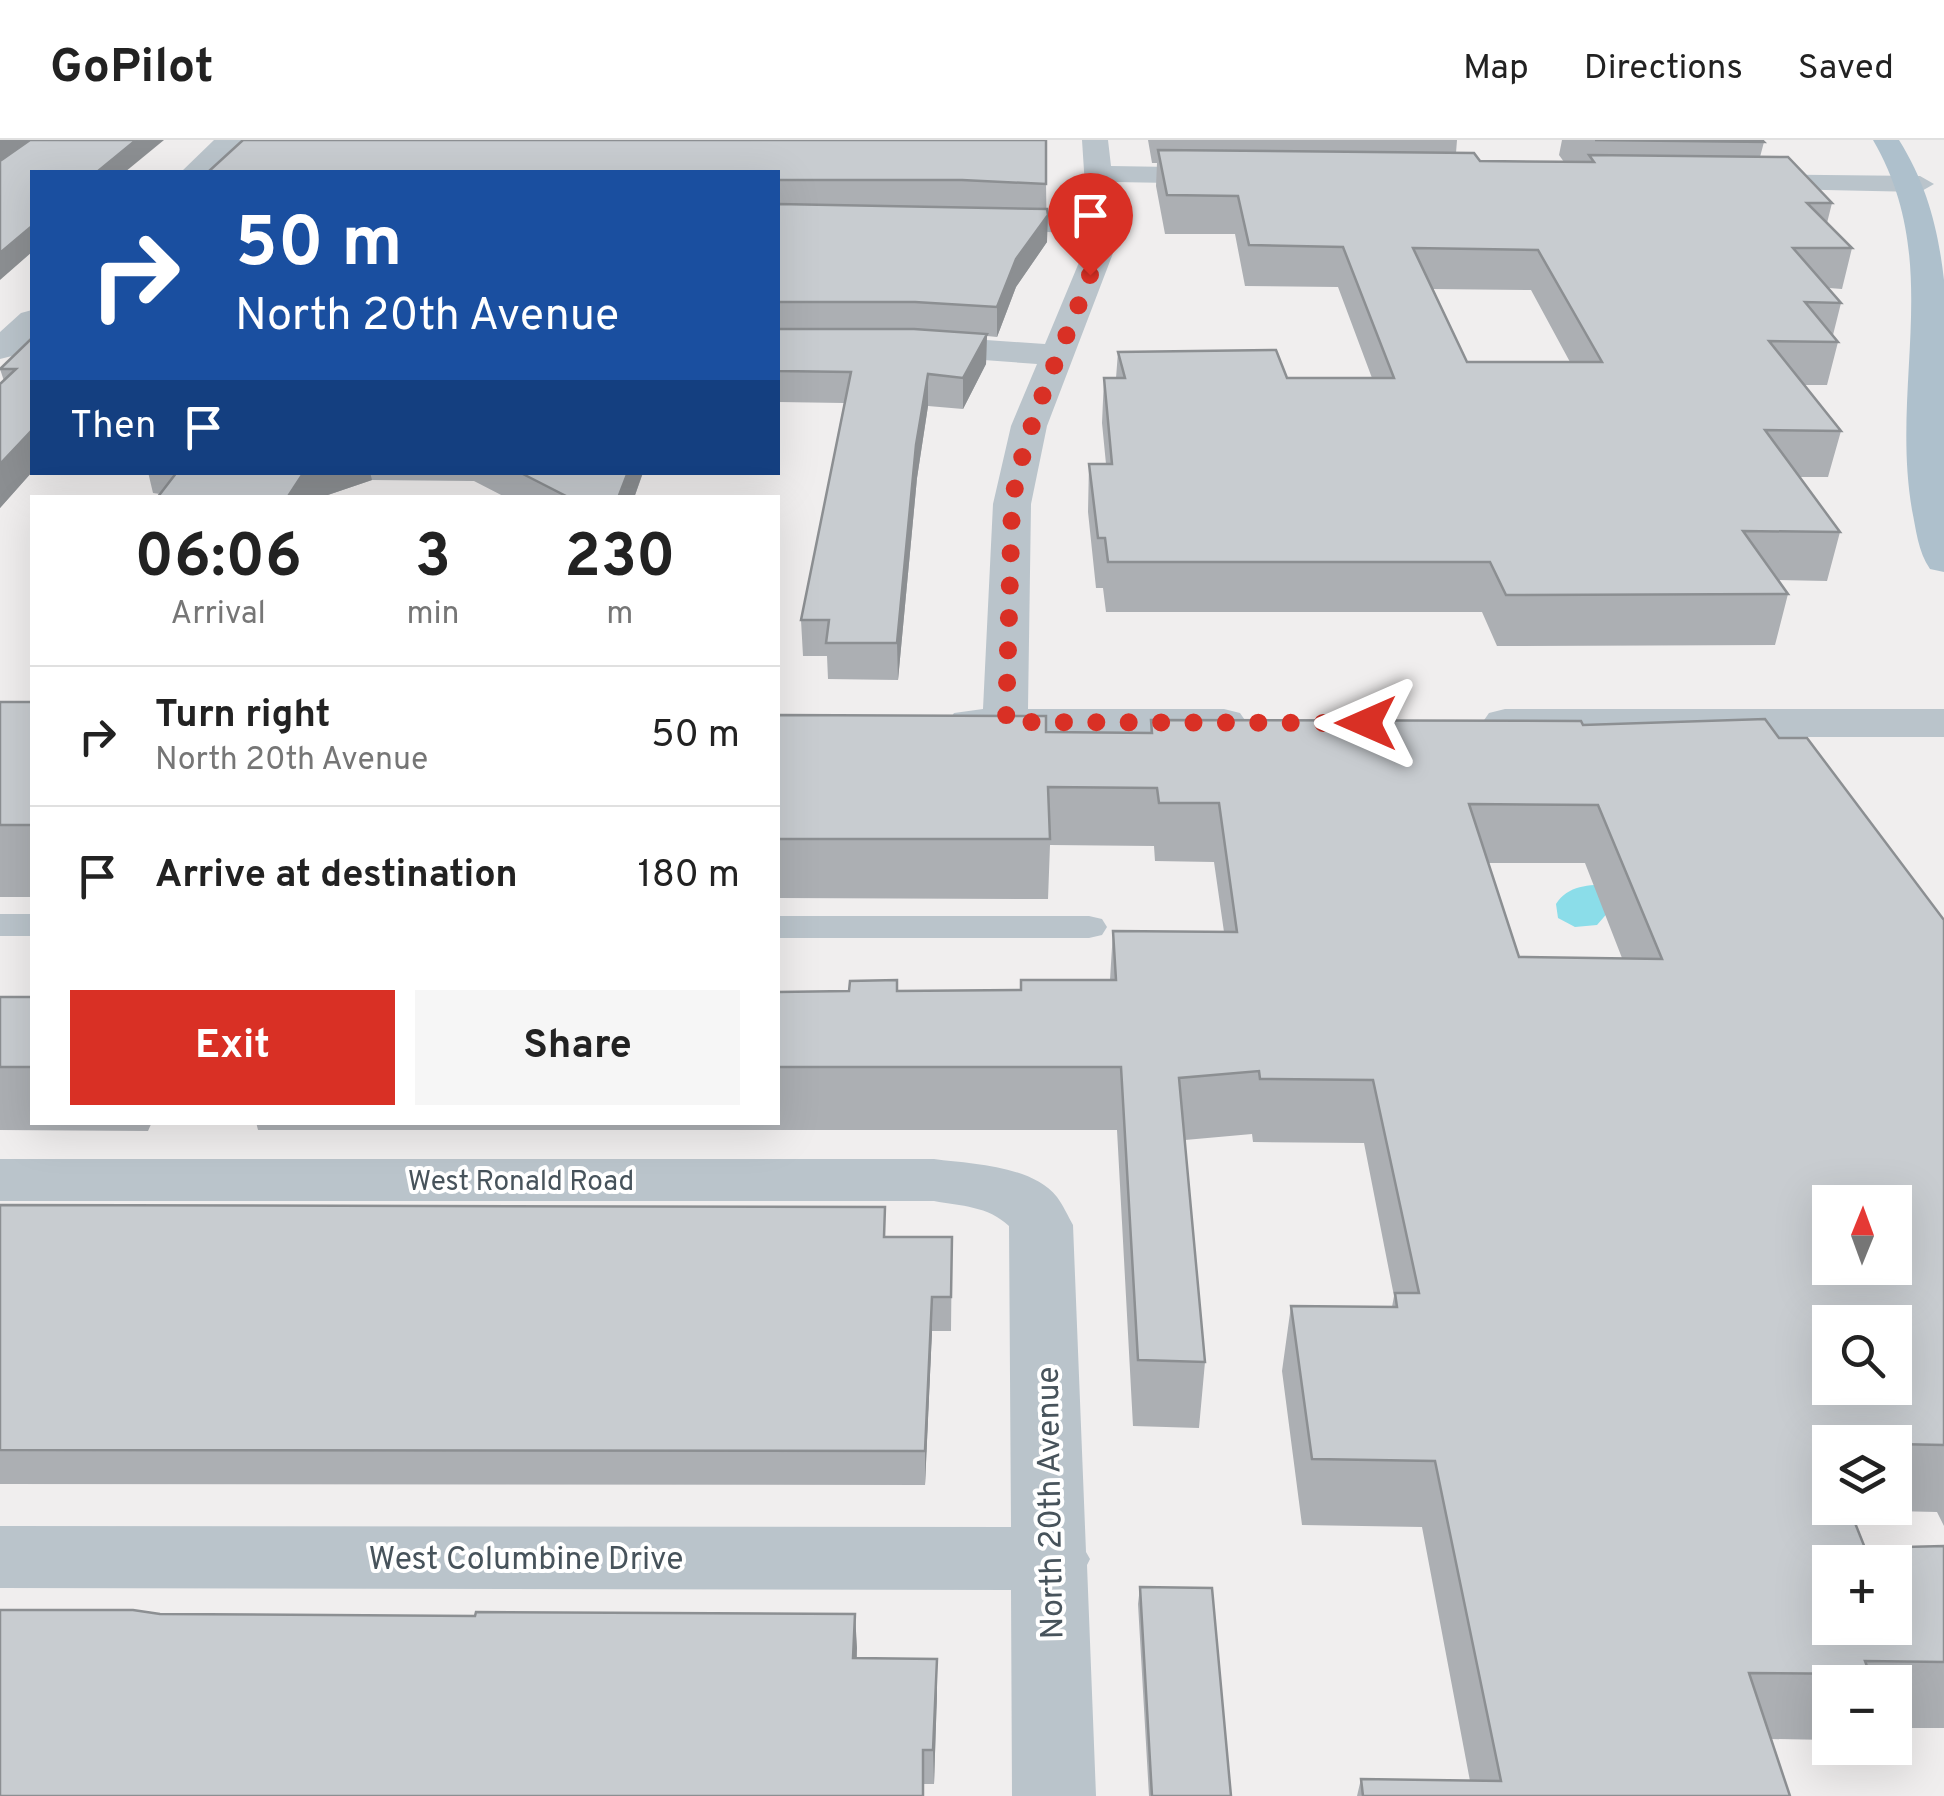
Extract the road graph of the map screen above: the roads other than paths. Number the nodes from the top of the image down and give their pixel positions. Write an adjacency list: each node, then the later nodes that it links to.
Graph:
1 (230, 140): 4 (street)
2 (1886, 140): 7 (main road)
3 (1096, 157): 5 (street); 9 (street)
4 (196, 170)
5 (1267, 176)
6 (1708, 182): 7 (street)
7 (1920, 184): 14 (main road)
8 (948, 218): 9 (street)
9 (1103, 226): 13 (street)
10 (30, 323): 12 (street)
11 (780, 345): 13 (street)
12 (12, 346)
13 (1058, 355): 16 (street)
14 (1944, 560)
15 (930, 722): 16 (street)
16 (1006, 722): 17 (street)
17 (1271, 723)
18 (1464, 723): 19 (street)
19 (1944, 723)
20 (0, 924): 21 (lane)
21 (30, 925)
22 (780, 926): 23 (lane)
23 (1090, 927)
24 (0, 1180): 25 (street, West Ronald Road)
25 (1036, 1211): 27 (street, North 20th Avenue)
26 (0, 1557): 27 (street, West Columbine Drive)
27 (1052, 1559): 28 (street, North 20th Avenue)
28 (1054, 1796)

